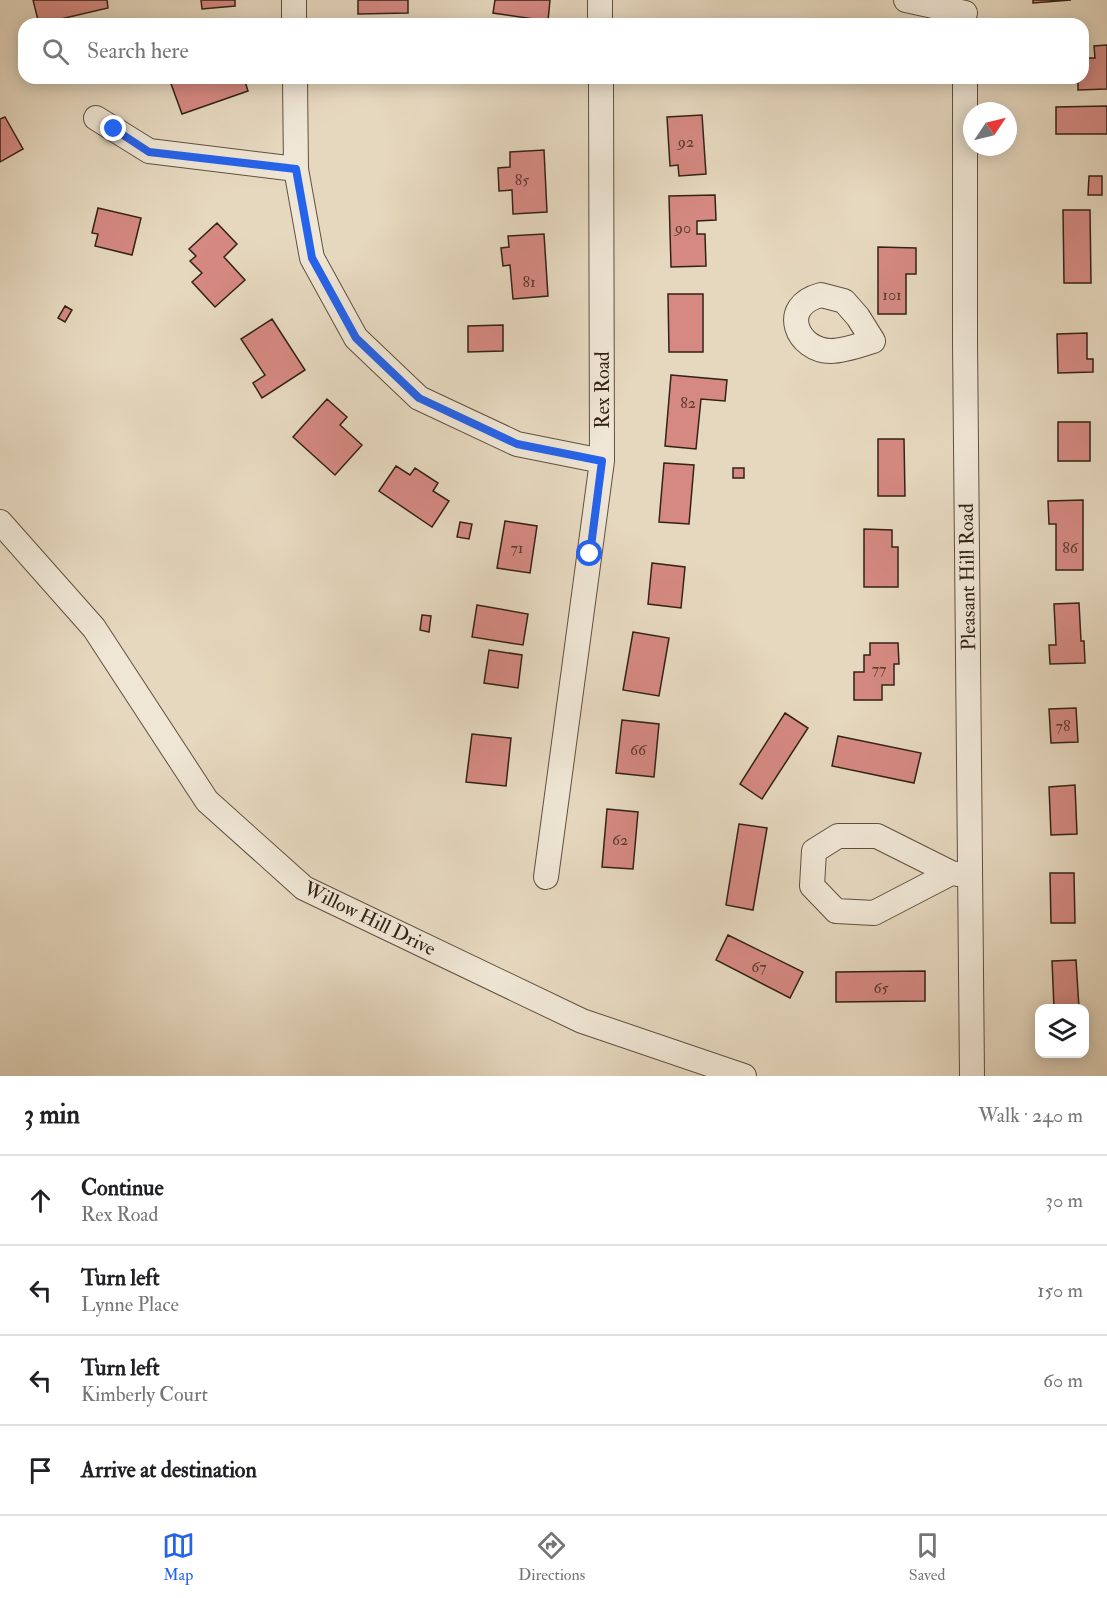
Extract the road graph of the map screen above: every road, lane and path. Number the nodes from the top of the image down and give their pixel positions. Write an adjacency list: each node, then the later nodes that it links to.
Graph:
1 (294, 0): 5 (street)
2 (600, 0): 6 (street)
3 (906, 0): 4 (street)
4 (965, 12)
5 (294, 18)
6 (600, 18)
7 (295, 84): 11 (street)
8 (601, 84): 12 (street, Rex Road)
9 (965, 84): 14 (street, Pleasant Hill Road)
10 (96, 118): 11 (street)
11 (296, 169): 12 (street)
12 (602, 461): 15 (street, Rex Road)
13 (0, 522): 16 (street, Willow Hill Drive)
14 (961, 875): 14 (street); 17 (street, Pleasant Hill Road)
15 (546, 877)
16 (744, 1076)
17 (972, 1076)

